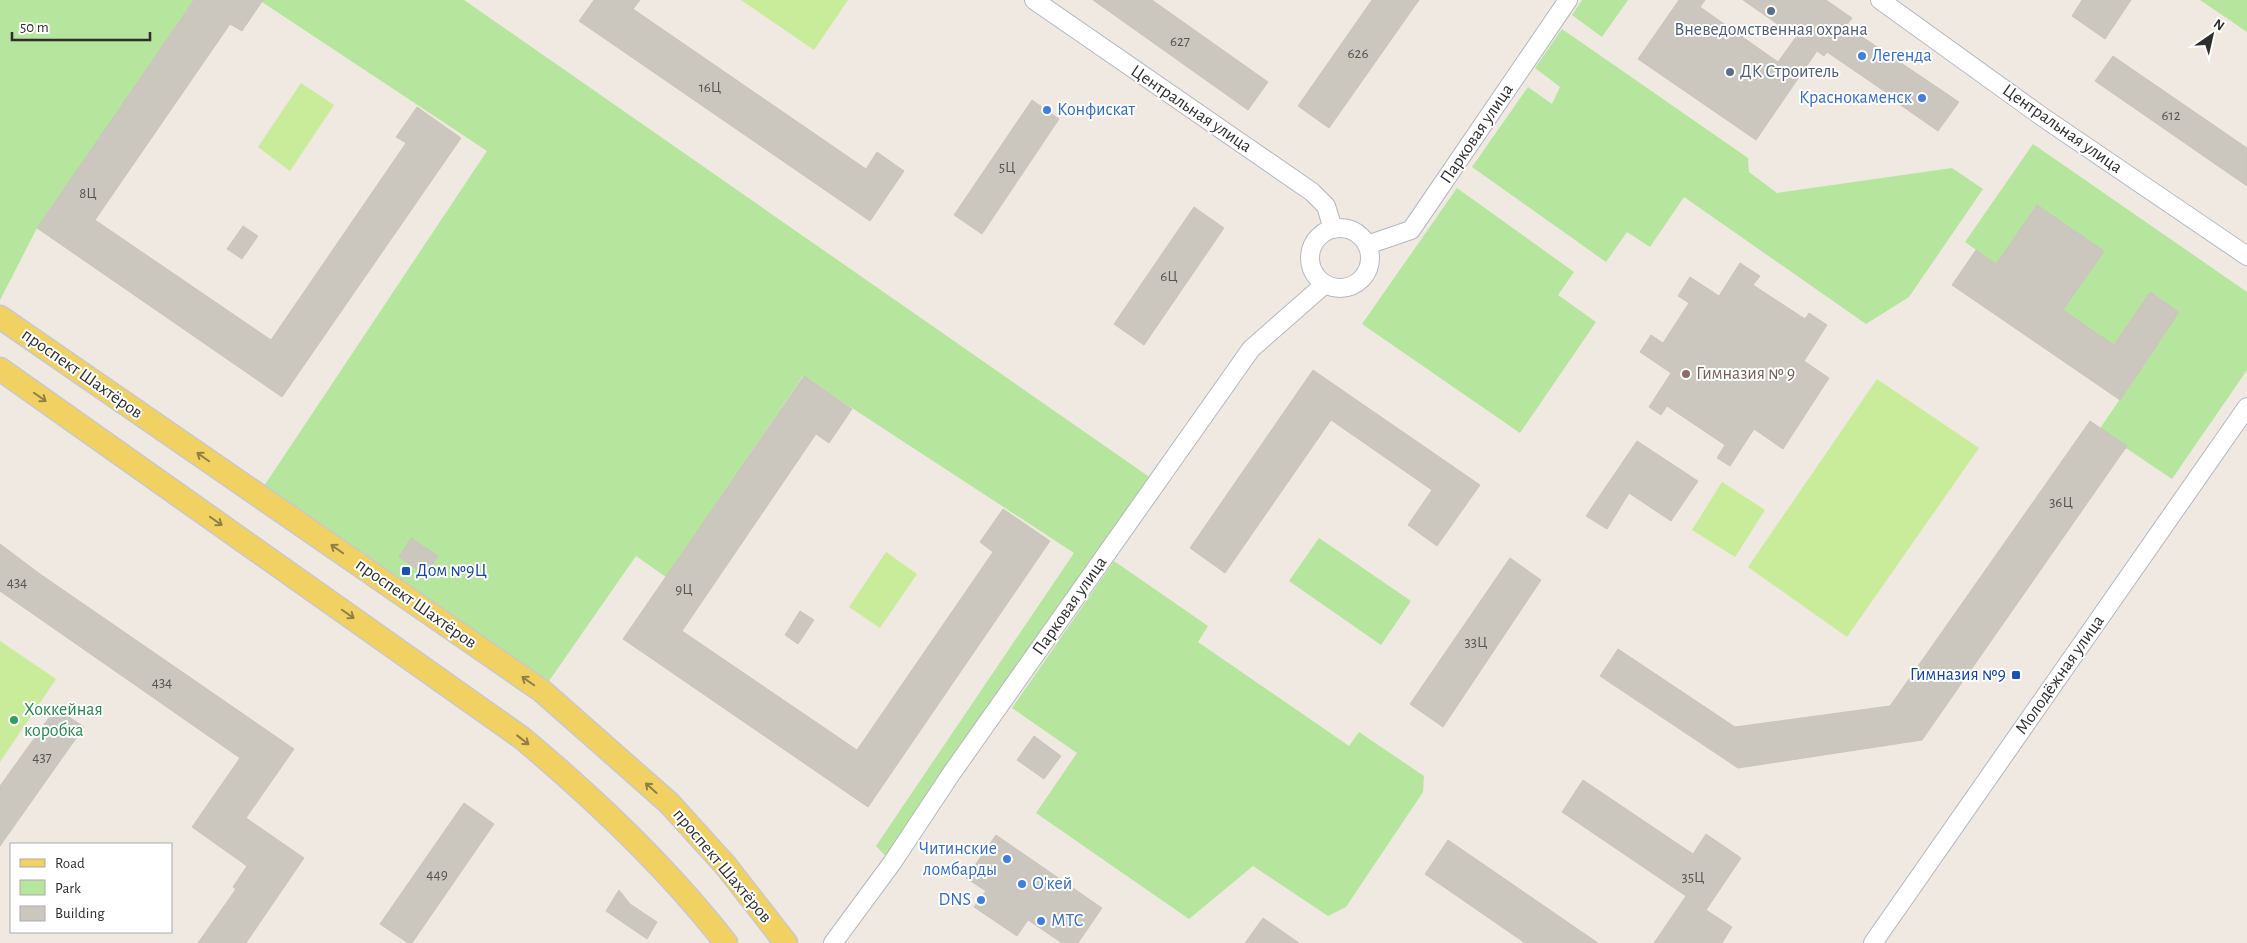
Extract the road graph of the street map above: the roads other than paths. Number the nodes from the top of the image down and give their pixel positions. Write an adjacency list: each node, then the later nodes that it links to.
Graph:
1 (1034, 0): 4 (street, Центральная улица)
2 (1568, 0): 5 (street, Парковая улица)
3 (1880, 0): 6 (street, Центральная улица)
4 (1333, 229): 5 (street); 7 (street)
5 (1367, 245): 7 (street)
6 (2247, 256)
7 (1324, 284): 13 (street, Парковая улица)
8 (0, 317): 12 (main road, проспект Шахтёров, one-way to 8)
9 (0, 369): 11 (main road, one-way to 11)
10 (2247, 407): 14 (street, Молодёжная улица)
11 (726, 943)
12 (786, 943)
13 (833, 943)
14 (1874, 943)

